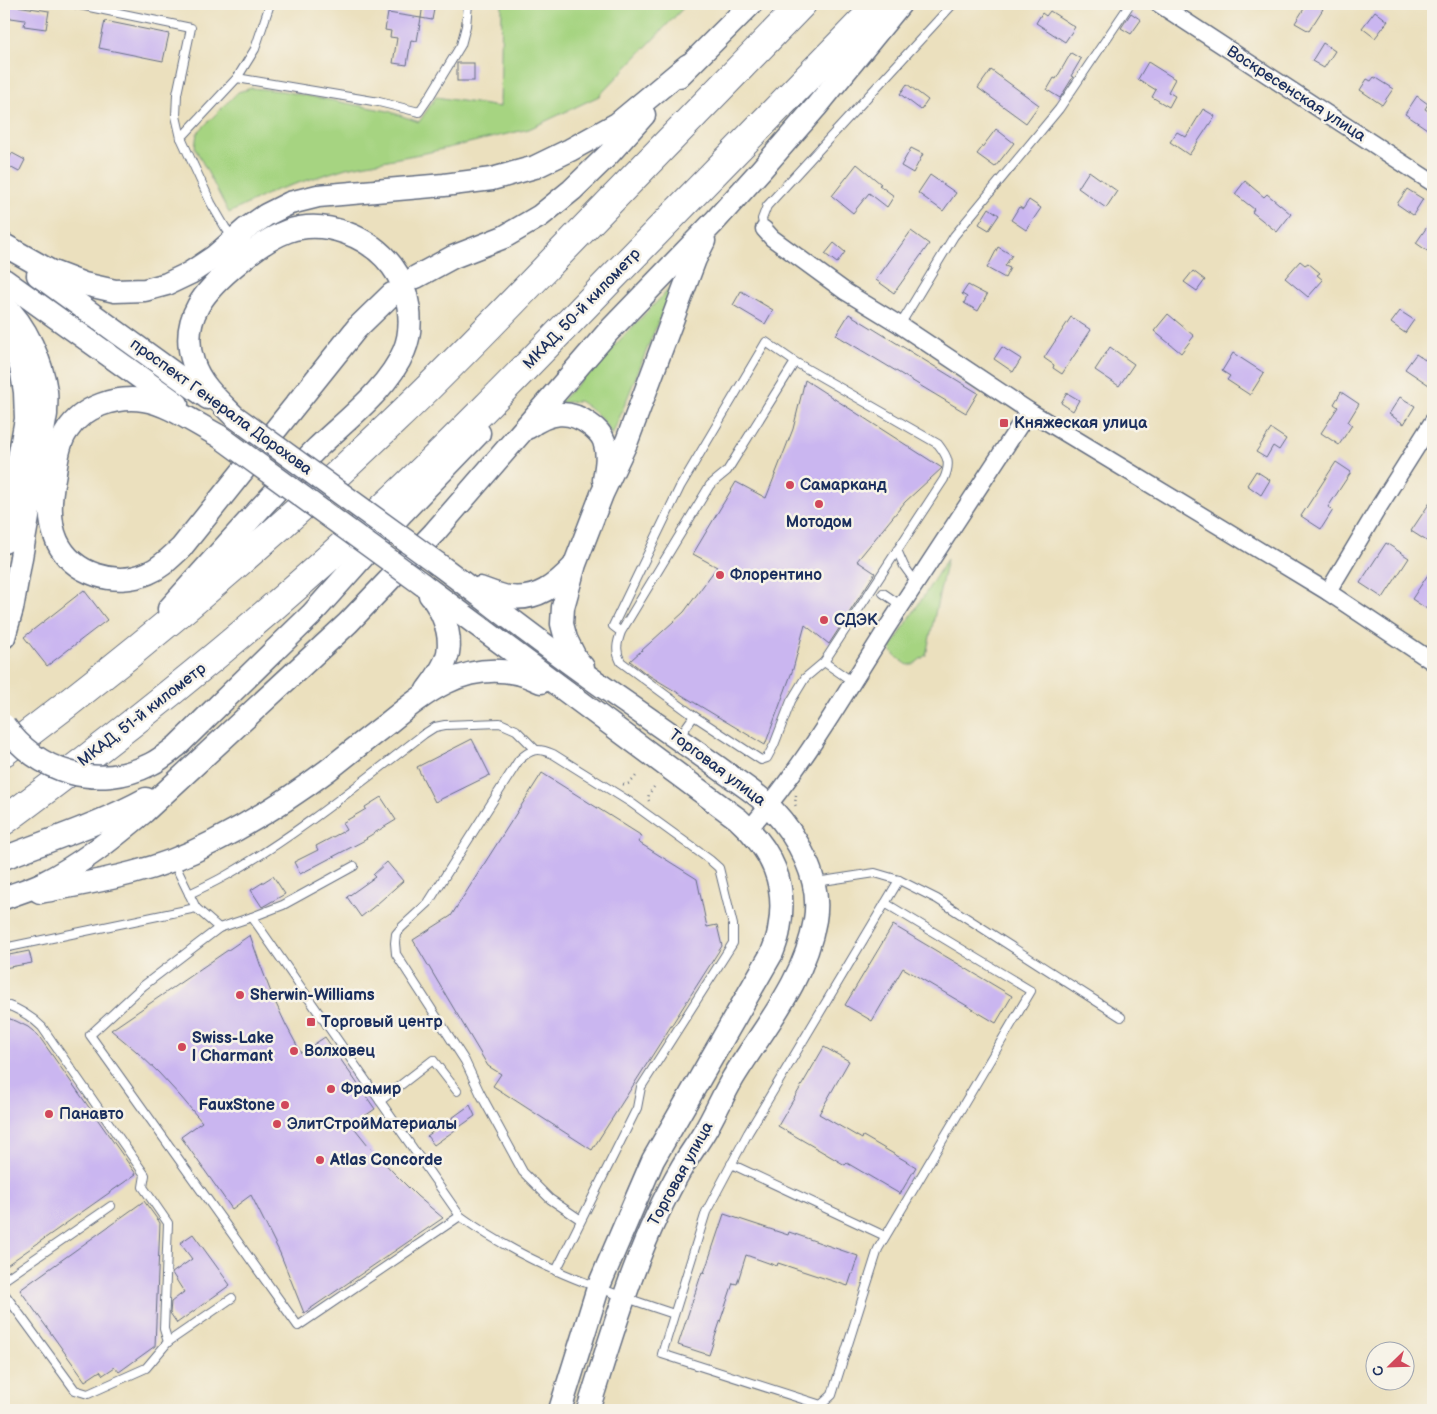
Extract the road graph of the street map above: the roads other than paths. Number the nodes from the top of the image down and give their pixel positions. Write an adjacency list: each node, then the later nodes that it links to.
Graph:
1 (75, 4): 13 (lane)
2 (270, 4): 12 (lane)
3 (468, 4): 12 (lane)
4 (751, 4): 11 (street)
5 (802, 4): 48 (highway)
6 (879, 4): 26 (highway, МКАД, 50-й километр)
7 (900, 4): 15 (street)
8 (953, 4): 16 (lane)
9 (1130, 4): 24 (lane)
10 (1159, 4): 14 (street, Воскресенская улица)
11 (688, 65): 17 (street); 20 (street)
12 (237, 78): 13 (lane)
13 (182, 138): 17 (lane)
14 (1433, 183)
15 (714, 222): 32 (street); 34 (street)
16 (764, 229): 24 (street)
17 (234, 239): 18 (street)
18 (4, 245)
19 (4, 251): 29 (street, проспект Генерала Дорохова)
20 (416, 277)
21 (4, 280): 31 (street, проспект Генерала Дорохова)
22 (392, 294): 31 (street)
23 (4, 305): 47 (street)
24 (900, 325): 28 (street)
25 (4, 336): 35 (street)
26 (545, 348): 44 (highway, МКАД, 50-й километр); 56 (street, bridge)
27 (796, 362): 36 (lane); 46 (lane); 46 (lane)
28 (1030, 411): 41 (street); 42 (street)
29 (234, 416): 37 (street, проспект Генерала Дорохова, bridge); 48 (street)
30 (1433, 421): 33 (street)
31 (219, 436): 40 (street, проспект Генерала Дорохова, bridge)
32 (517, 437): 34 (street); 60 (street)
33 (1427, 443): 42 (street)
34 (602, 494): 38 (street)
35 (4, 542)
36 (897, 550): 41 (lane); 49 (lane)
37 (438, 564): 39 (street, Торговая улица)
38 (576, 564): 39 (street); 52 (street)
39 (461, 582): 52 (street, Торговая улица)
40 (422, 584): 53 (street, Торговая улица); 54 (street)
41 (917, 584): 45 (street)
42 (1328, 592): 50 (street)
43 (883, 593): 45 (lane)
44 (277, 604): 62 (highway, МКАД, 51-й километр)
45 (902, 606): 51 (street)
46 (621, 632): 55 (lane)
47 (4, 637)
48 (126, 658): 59 (highway)
49 (824, 662): 51 (lane); 55 (lane)
50 (1433, 662)
51 (854, 682): 61 (street)
52 (601, 686): 57 (street, Торговая улица)
53 (565, 692): 54 (street); 63 (street, Торговая улица)
54 (425, 693): 65 (street)
55 (694, 716): 57 (lane)
56 (4, 726)
57 (678, 738): 61 (street, Торговая улица)
58 (536, 750): 69 (lane); 83 (lane); 83 (lane)
59 (4, 752)
60 (175, 782): 64 (street); 70 (street)
61 (769, 806): 63 (street); 68 (street, Торговая улица)
62 (4, 821)
63 (749, 829): 87 (street, Торговая улица)
64 (4, 858)
65 (172, 860): 69 (lane); 70 (street)
66 (354, 866): 73 (lane)
67 (898, 880): 68 (lane); 71 (lane); 77 (lane)
68 (814, 882): 90 (street, Торговая улица)
69 (189, 894): 72 (lane)
70 (4, 899)
71 (885, 904): 80 (lane); 84 (lane)
72 (196, 908): 74 (lane); 75 (lane)
73 (252, 917): 74 (lane); 79 (lane)
74 (219, 928): 82 (lane)
75 (4, 948)
76 (4, 1004): 92 (lane)
77 (1121, 1017)
78 (457, 1090): 79 (lane)
79 (380, 1100): 82 (lane)
80 (732, 1164): 84 (lane); 91 (lane)
81 (111, 1206): 86 (lane)
82 (460, 1216): 85 (lane)
83 (581, 1220): 85 (lane)
84 (885, 1236): 91 (lane)
85 (556, 1271): 87 (lane)
86 (4, 1280)
87 (598, 1288): 90 (lane); 93 (street, Торговая улица)
88 (4, 1294): 92 (lane)
89 (232, 1298): 92 (lane)
90 (625, 1298): 91 (lane); 94 (street, Торговая улица)
91 (674, 1314)
92 (168, 1342)
93 (560, 1410)
94 (588, 1410)

